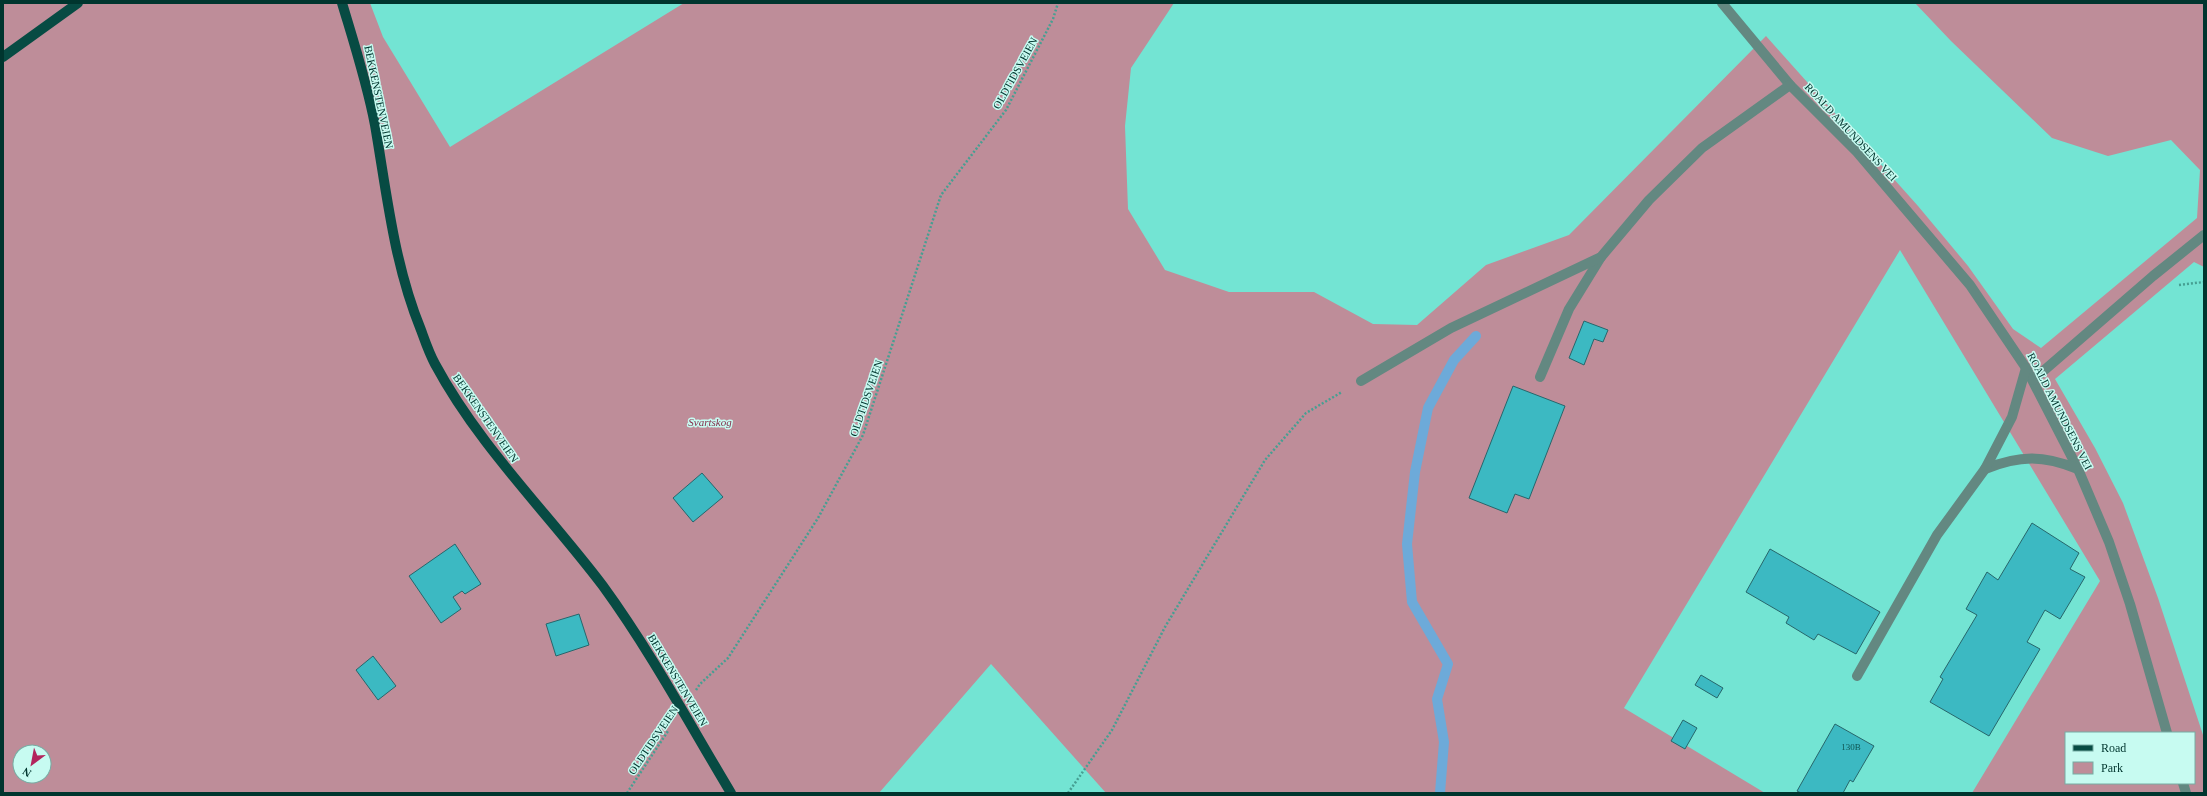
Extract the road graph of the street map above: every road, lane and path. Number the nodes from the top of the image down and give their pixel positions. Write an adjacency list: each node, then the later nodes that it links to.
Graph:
1 (78, 3): 5 (main road)
2 (342, 3): 16 (main road, BEKKENSTENVEIEN)
3 (1058, 3): 16 (path, OLDTIDSVEIEN)
4 (1722, 3): 6 (street, ROALD AMUNDSENS VEI)
5 (3, 57)
6 (1790, 85): 8 (street); 9 (street, ROALD AMUNDSENS VEI)
7 (2204, 235): 11 (street)
8 (1601, 257): 10 (street); 12 (street)
9 (2026, 368): 11 (street, ROALD AMUNDSENS VEI); 13 (street)
10 (1540, 376)
11 (2033, 380): 14 (street, ROALD AMUNDSENS VEI)
12 (1361, 381): 20 (path)
13 (1985, 469): 14 (street); 15 (street)
14 (2078, 469): 17 (street, ROALD AMUNDSENS VEI)
15 (1857, 676)
16 (683, 710): 18 (path, OLDTIDSVEIEN); 19 (main road, BEKKENSTENVEIEN)
17 (2167, 732)
18 (627, 793)
19 (731, 793)
20 (1068, 793)

